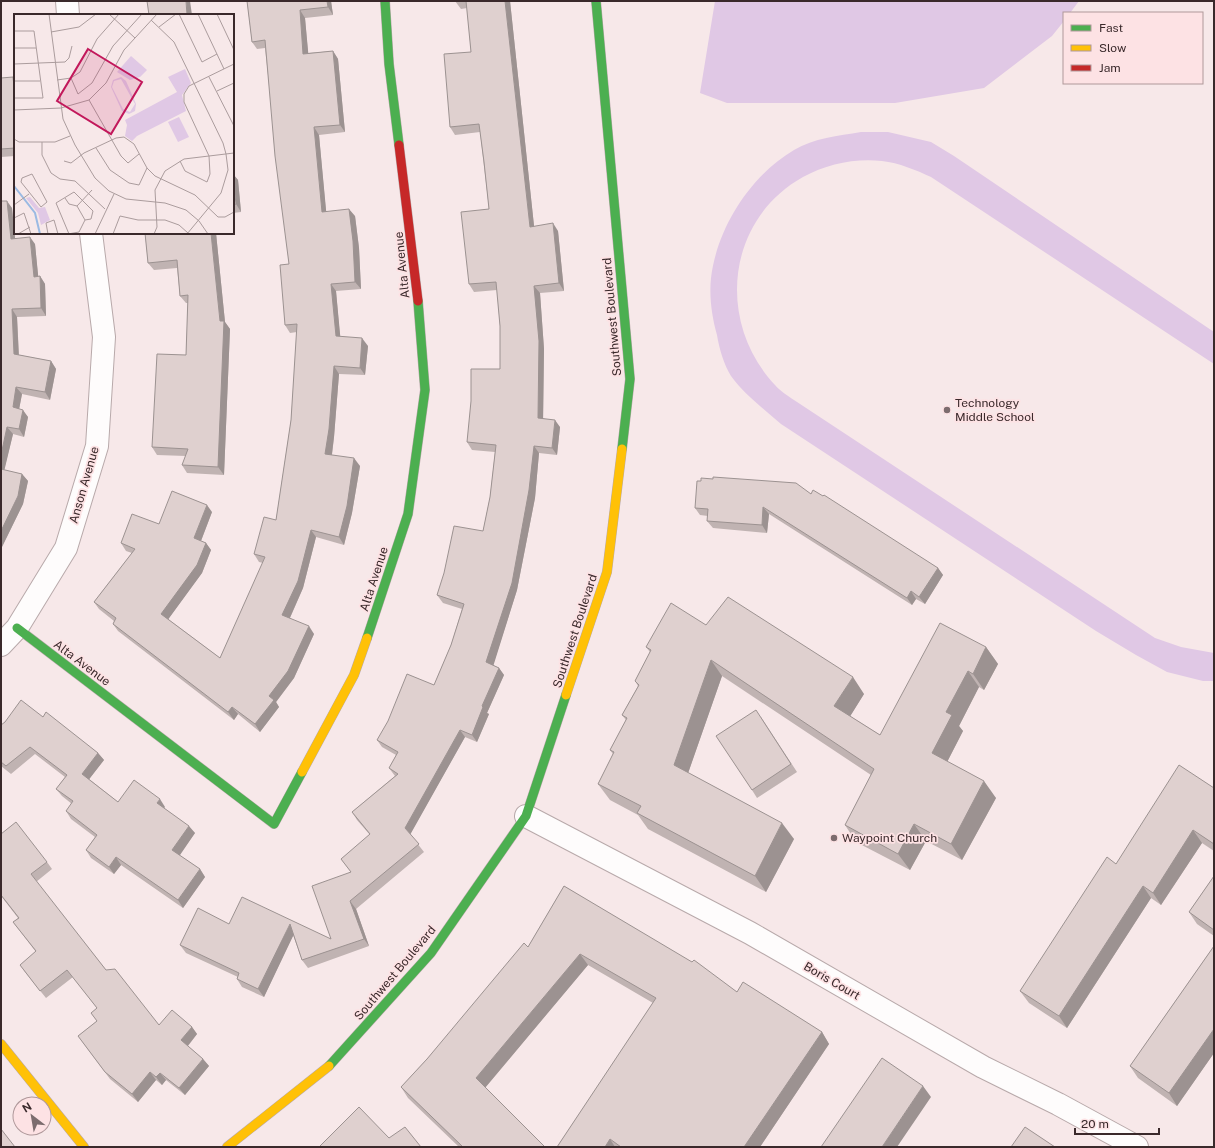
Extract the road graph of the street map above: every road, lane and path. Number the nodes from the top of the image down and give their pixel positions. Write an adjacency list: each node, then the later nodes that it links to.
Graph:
1 (67, 1): 4 (street)
2 (385, 1): 6 (street, Alta Avenue)
3 (596, 1): 8 (street, Southwest Boulevard)
4 (68, 14)
5 (91, 234): 6 (street, Anson Avenue)
6 (17, 628): 7 (street, Anson Avenue)
7 (1, 645)
8 (526, 816): 11 (street, Southwest Boulevard); 12 (street, Boris Court)
9 (1, 1044): 10 (street)
10 (84, 1147)
11 (228, 1147)
12 (1137, 1147)

